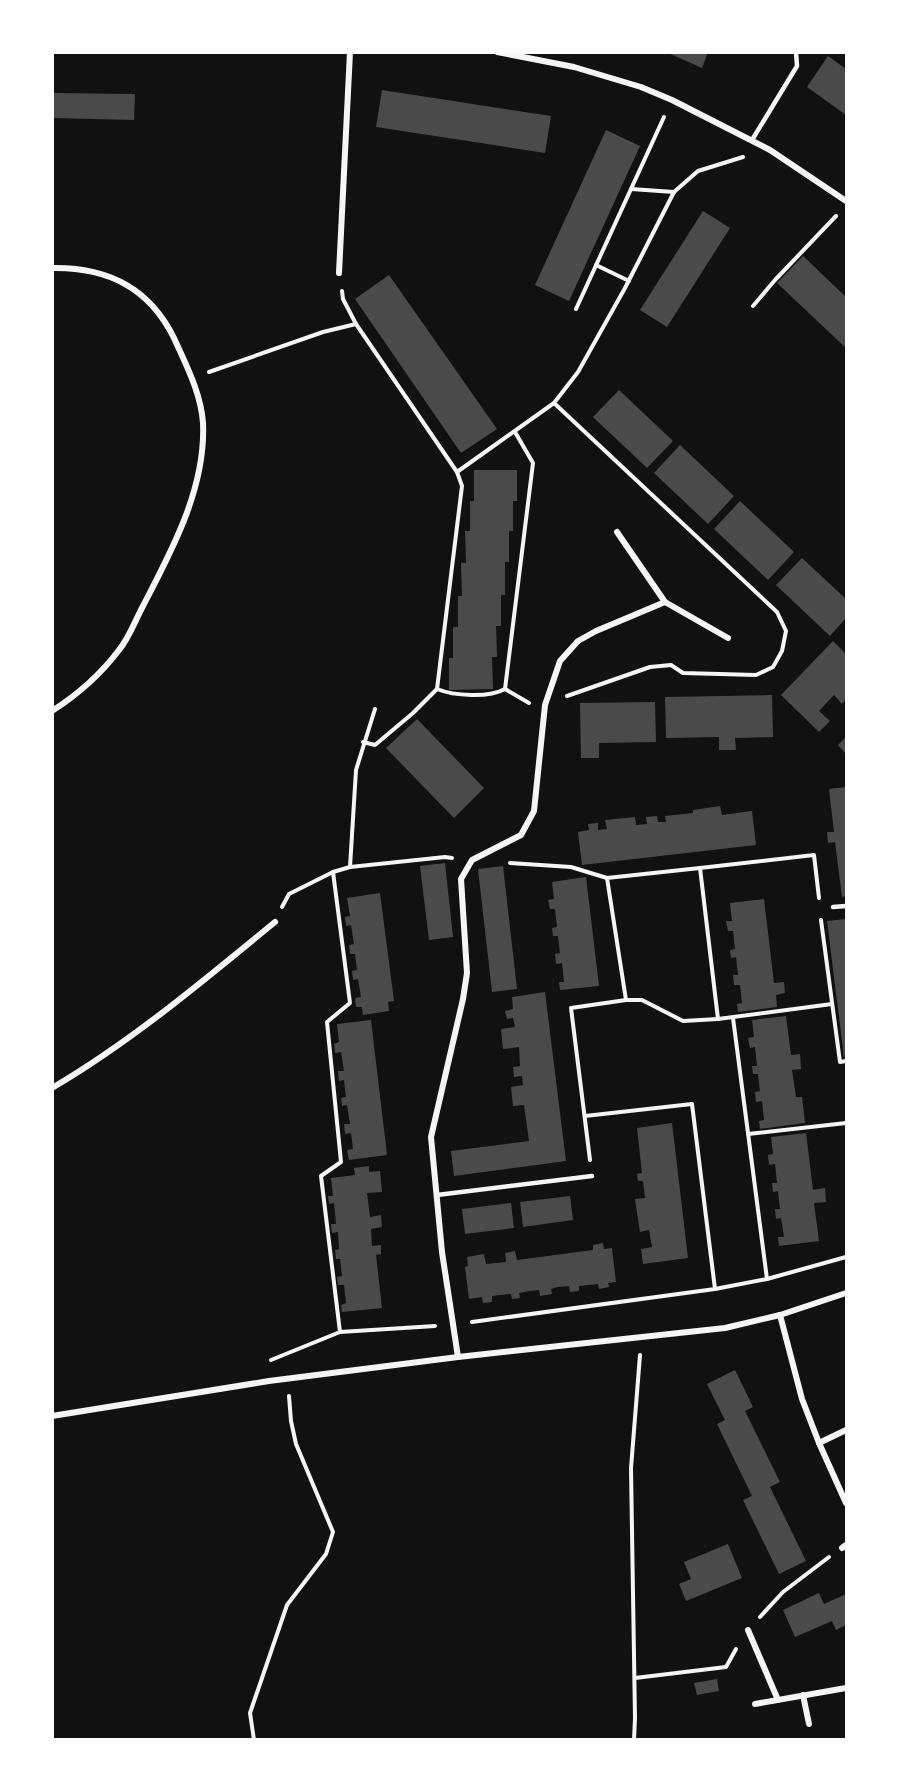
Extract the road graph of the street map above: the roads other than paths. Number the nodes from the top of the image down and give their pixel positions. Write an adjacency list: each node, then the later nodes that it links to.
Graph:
1 (350, 52): 7 (street)
2 (497, 52): 4 (street)
3 (796, 52): 4 (lane)
4 (752, 140): 5 (street)
5 (846, 201)
6 (52, 268): 11 (street)
7 (339, 273)
8 (617, 532): 9 (street)
9 (665, 602): 10 (street); 17 (street)
10 (728, 638)
11 (52, 711)
12 (846, 906): 13 (lane)
13 (833, 907)
14 (275, 922): 15 (street)
15 (52, 1088)
16 (592, 1176): 17 (lane)
17 (436, 1195): 20 (street)
18 (846, 1293): 19 (street)
19 (780, 1315): 20 (street); 23 (street)
20 (458, 1357): 21 (street)
21 (52, 1416)
22 (846, 1430): 23 (street)
23 (819, 1443): 24 (street)
24 (846, 1503)
25 (748, 1630): 28 (street)
26 (846, 1688): 27 (street)
27 (803, 1695): 28 (street); 30 (street)
28 (778, 1700): 29 (street)
29 (755, 1704)
30 (809, 1724)

